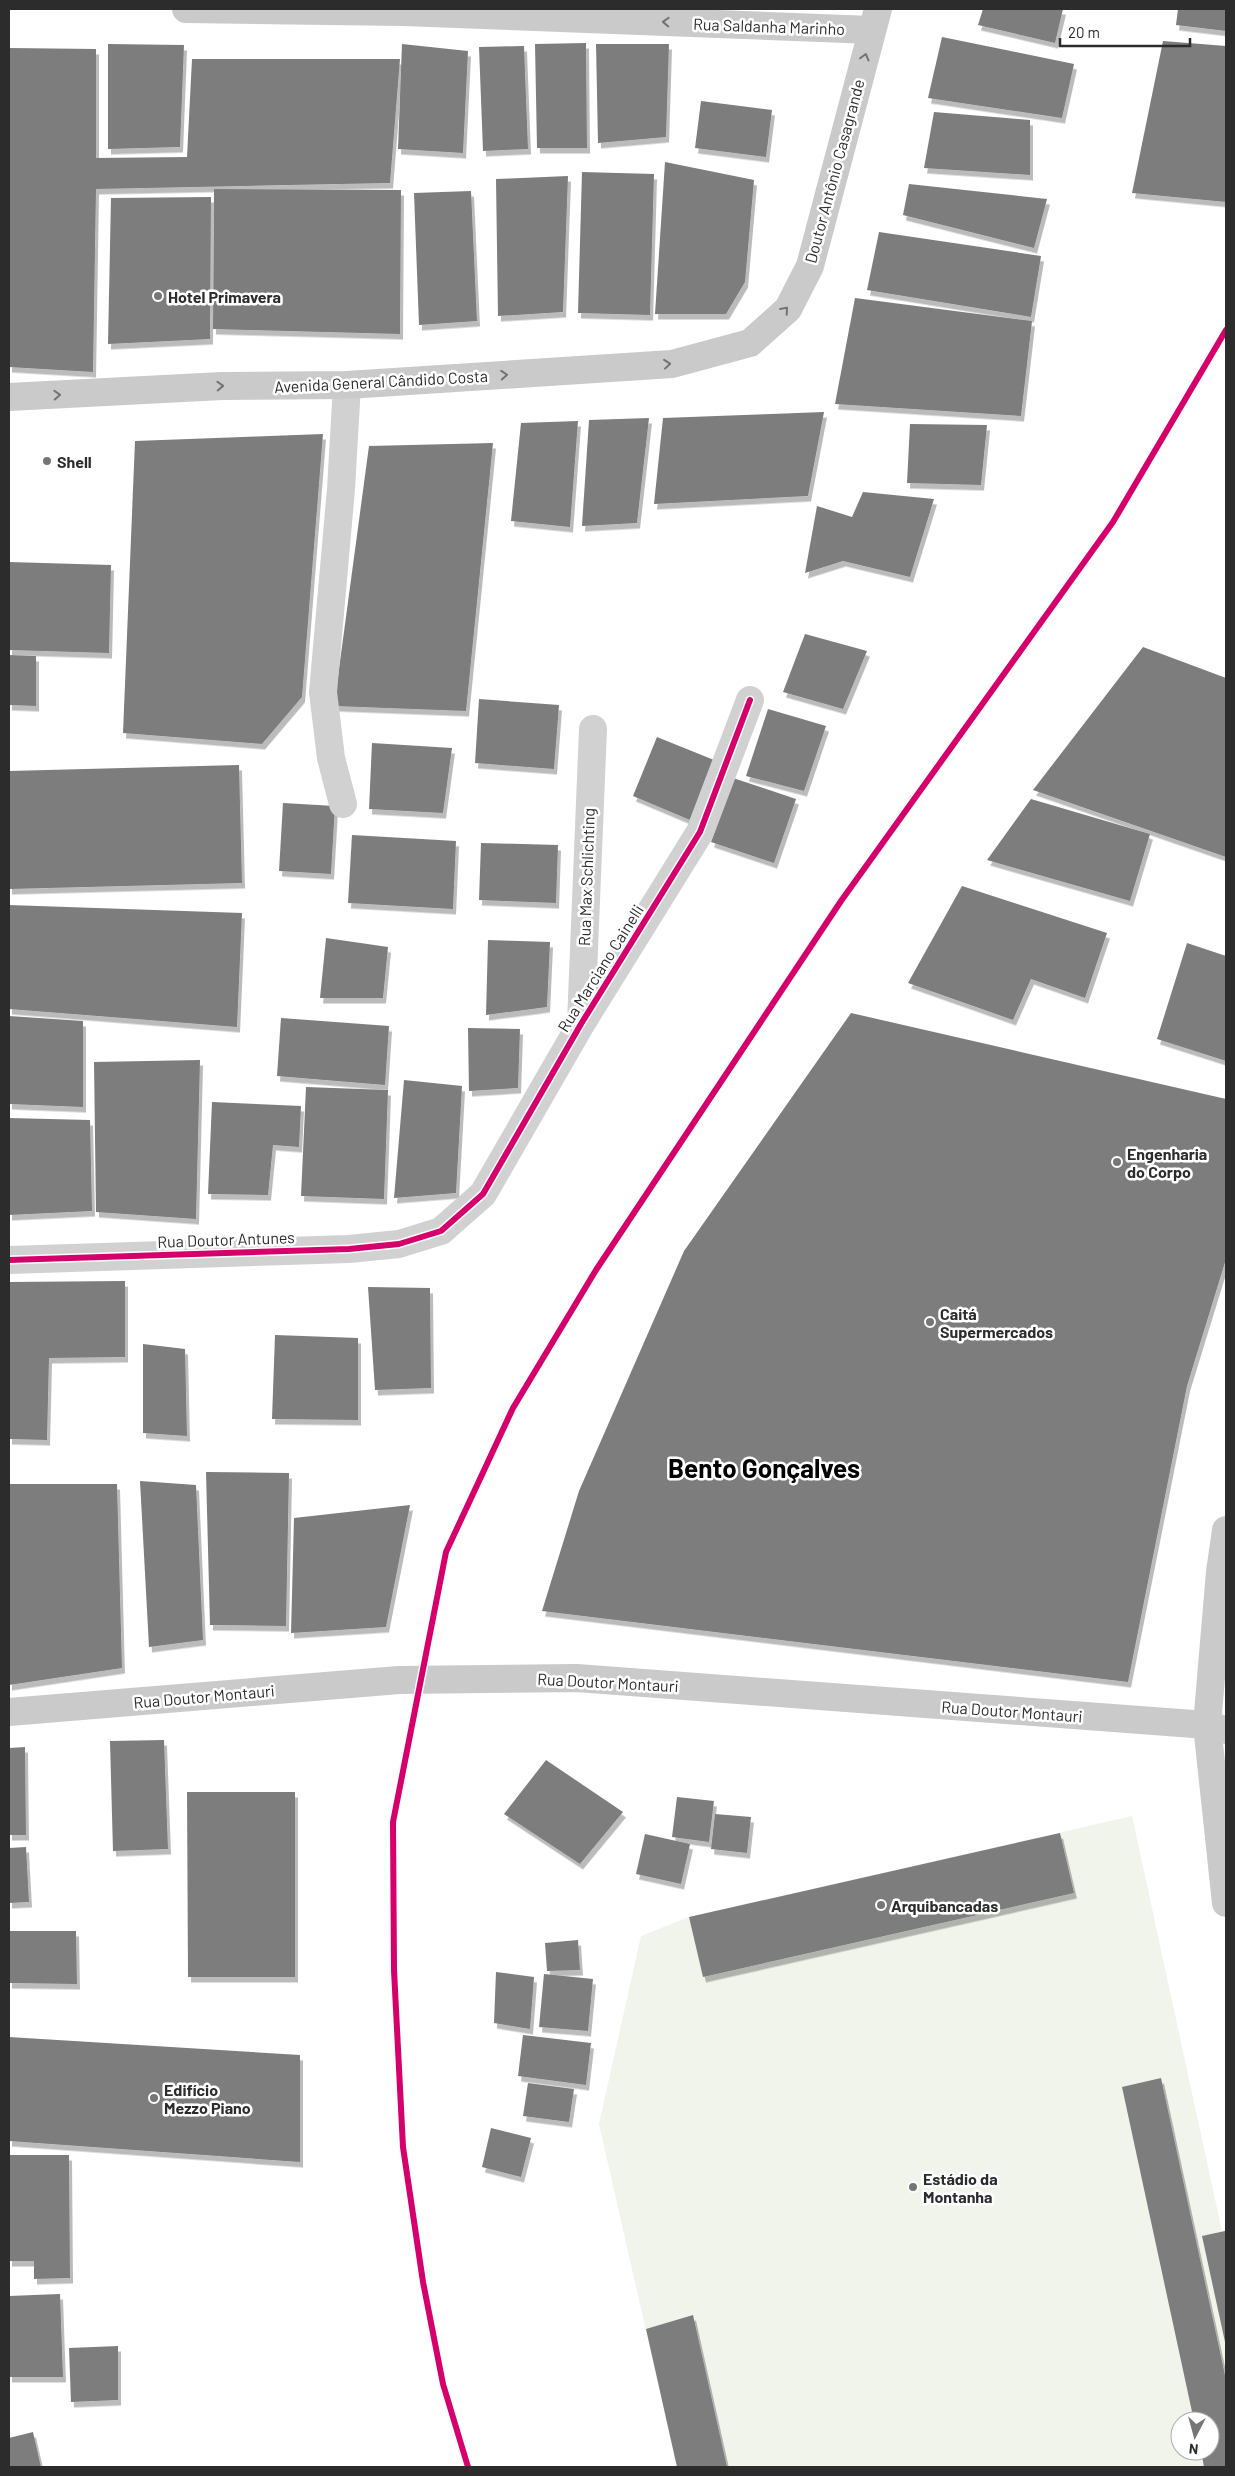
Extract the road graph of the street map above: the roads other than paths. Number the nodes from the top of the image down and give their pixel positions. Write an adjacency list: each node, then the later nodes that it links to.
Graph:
1 (186, 9): 2 (main road, Rua Saldanha Marinho, one-way to 1)
2 (875, 20): 3 (main road, Doutor Antônio Casagrande, one-way to 2)
3 (750, 344): 4 (main road, Avenida General Cândido Costa, one-way to 3)
4 (347, 385): 5 (main road, Avenida General Cândido Costa, one-way to 4); 8 (street)
5 (9, 397)
6 (750, 700): 9 (street, Rua Marciano Cainelli)
7 (593, 730): 9 (street, Rua Max Schlichting)
8 (343, 804)
9 (581, 1024): 10 (street, Rua Marciano Cainelli)
10 (441, 1231): 11 (street, Rua Doutor Antunes)
11 (9, 1260)
12 (1226, 1530): 14 (main road)
13 (9, 1712): 14 (main road, Rua Doutor Montauri)
14 (1216, 1727): 15 (main road)
15 (1226, 1903)

